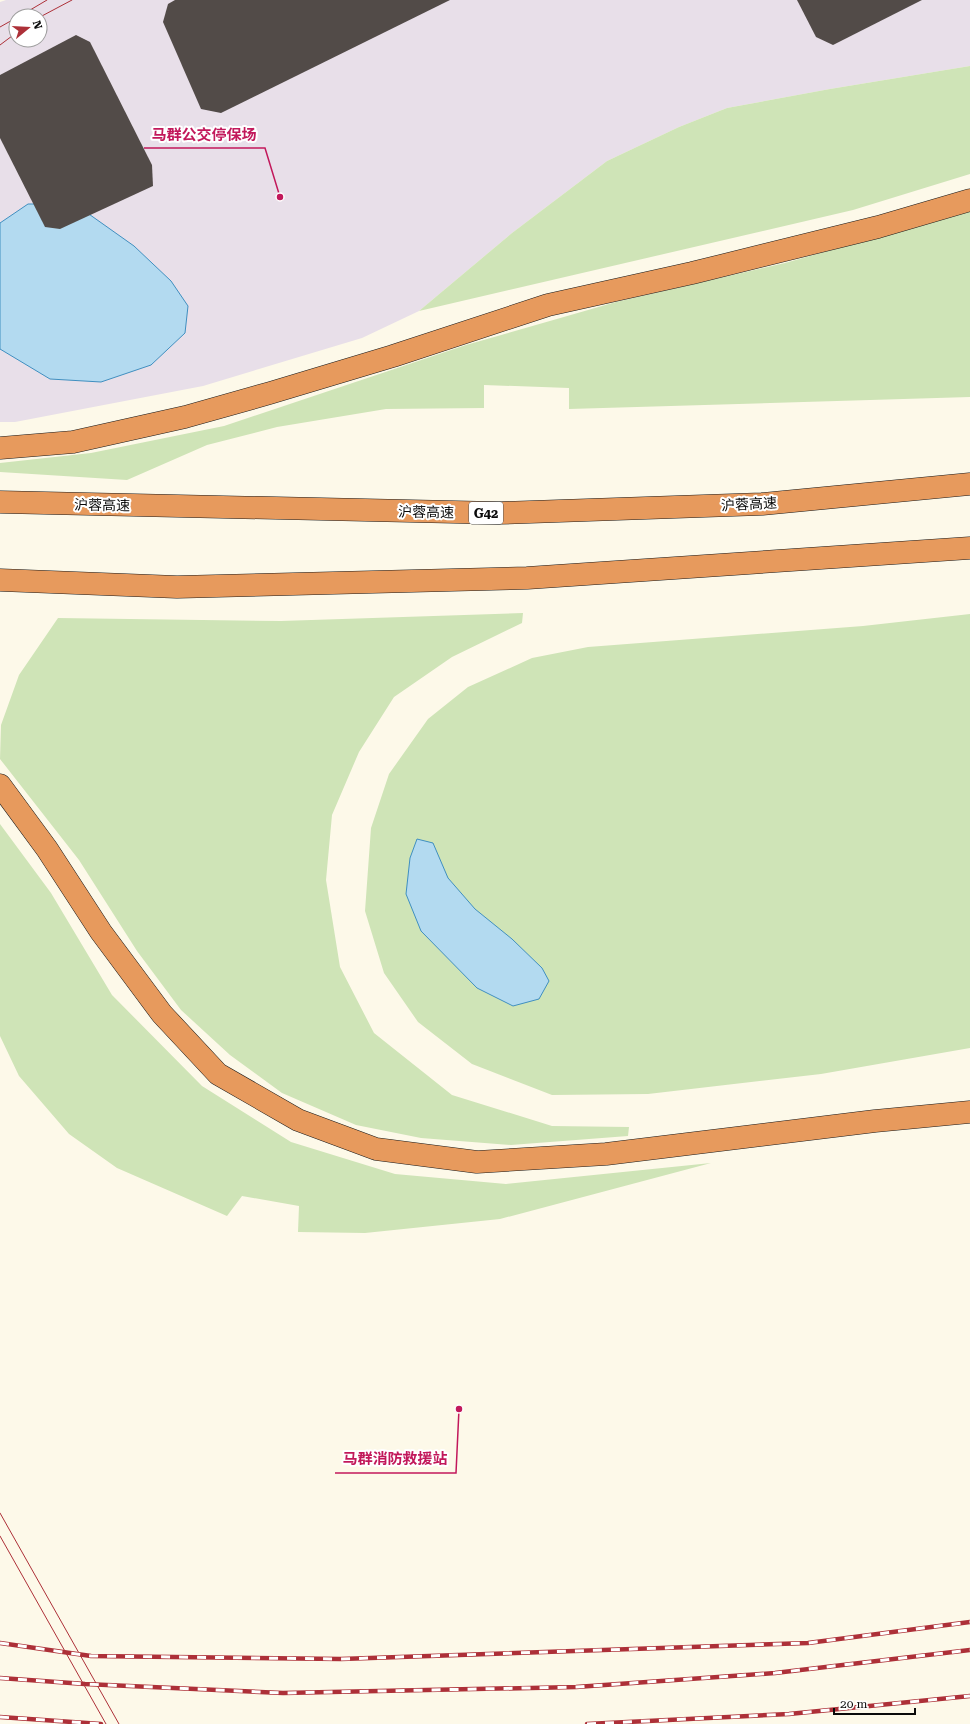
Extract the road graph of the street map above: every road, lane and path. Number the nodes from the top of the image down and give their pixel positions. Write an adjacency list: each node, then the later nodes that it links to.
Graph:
1 (970, 200): 2 (highway)
2 (0, 448)
3 (970, 484): 4 (highway, 沪蓉高速 / G42)
4 (0, 502)
5 (970, 548): 6 (highway)
6 (0, 580)
7 (0, 784): 8 (highway)
8 (970, 1112)

